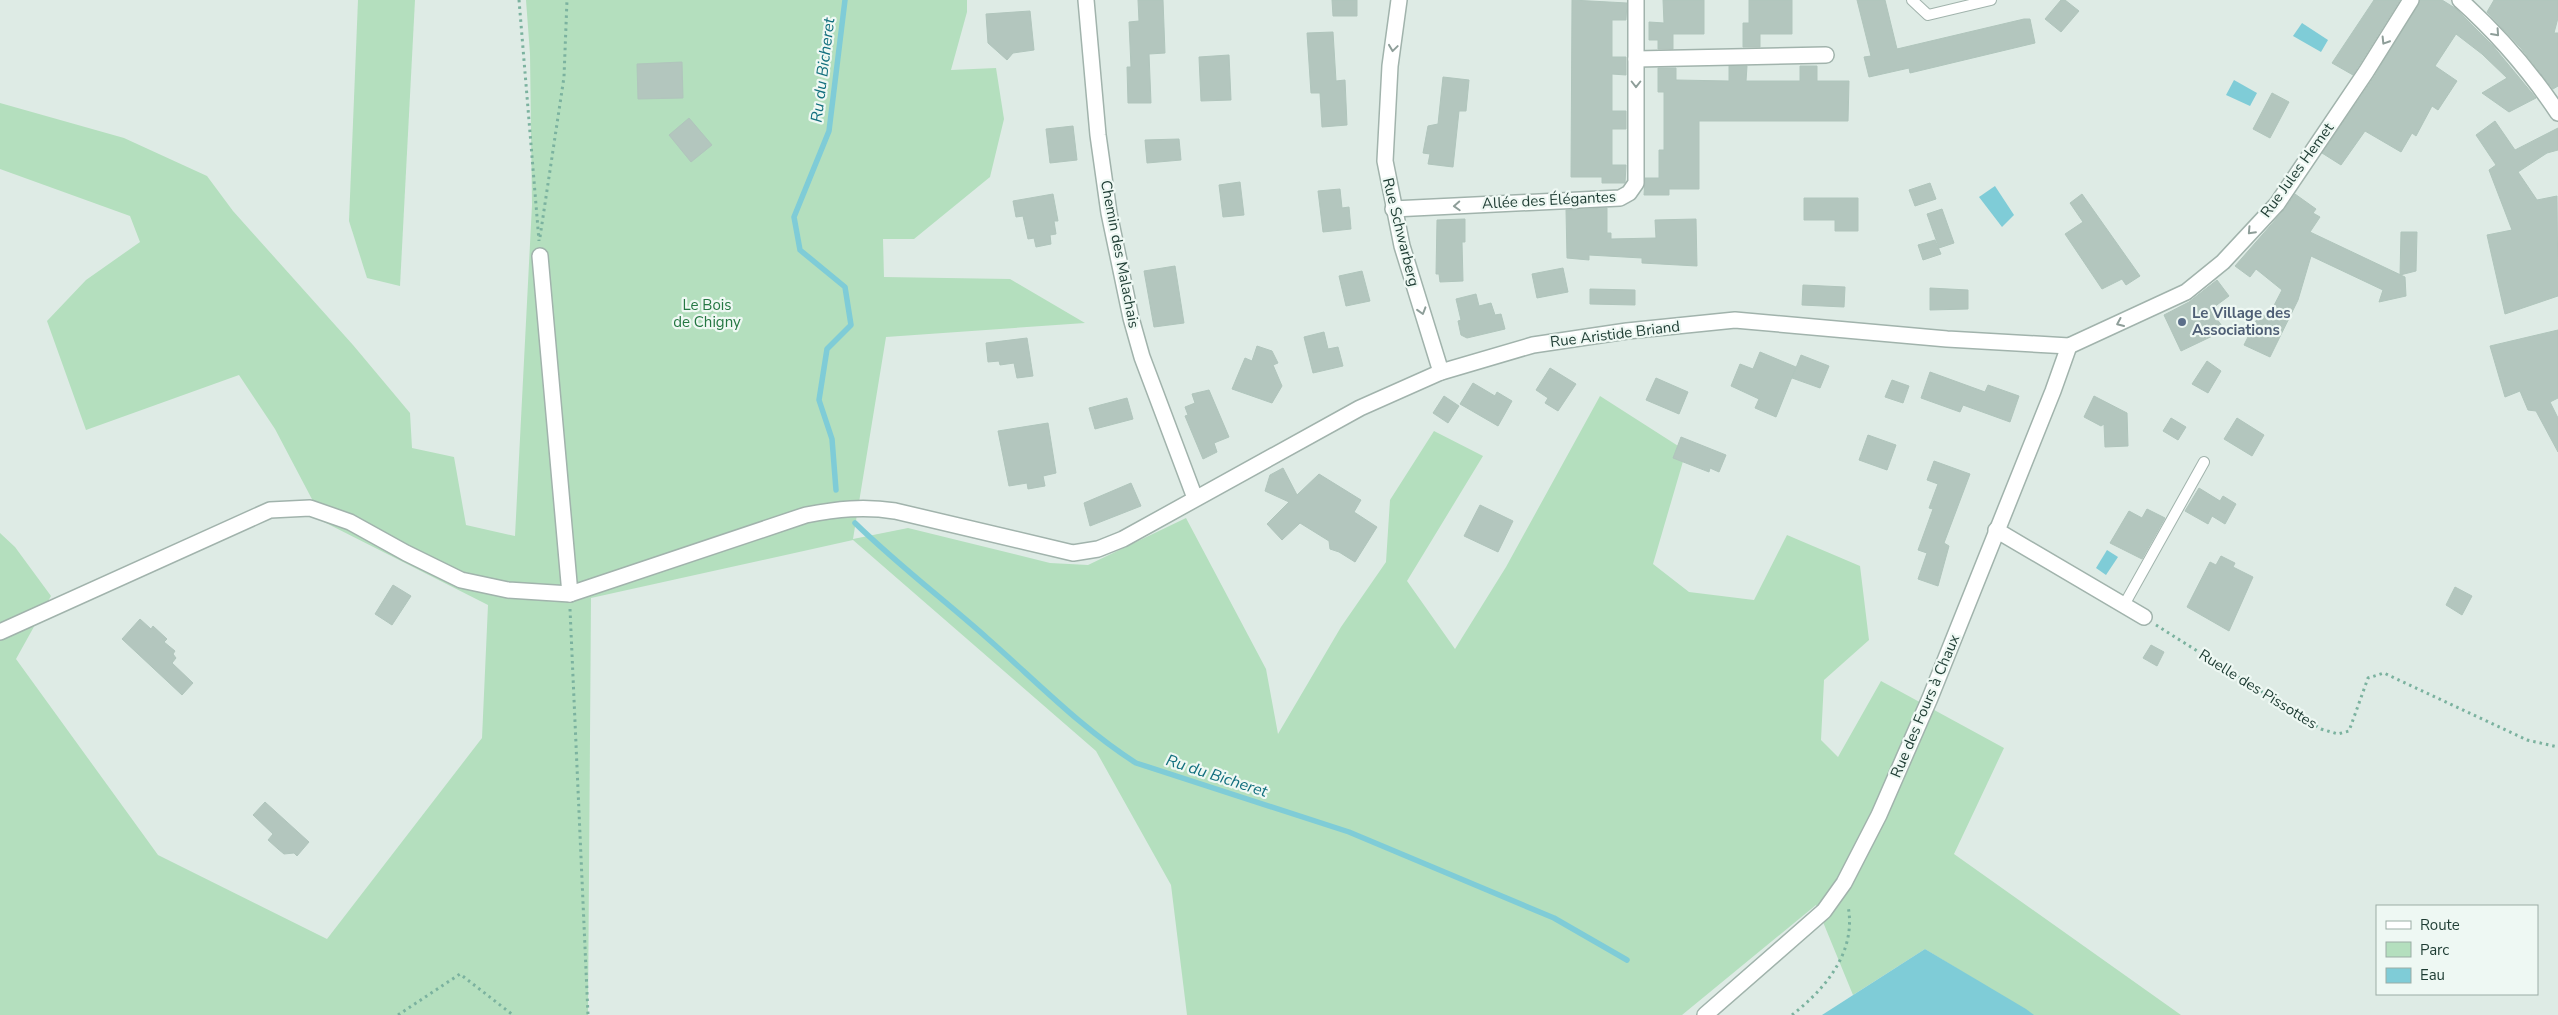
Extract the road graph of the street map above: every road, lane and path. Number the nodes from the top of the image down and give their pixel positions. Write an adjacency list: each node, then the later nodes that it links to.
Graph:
1 (519, 0): 14 (path)
2 (567, 0): 14 (path)
3 (1086, 0): 18 (street, Chemin des Malachais)
4 (1399, 0): 13 (street, Rue Schwarberg, one-way to 13)
5 (1636, 0): 11 (street, Allée des Élégantes)
6 (1912, 0): 7 (lane)
7 (1991, 0)
8 (2411, 0): 15 (street, Rue Jules Hemet, one-way to 15)
9 (2460, 0): 12 (street, one-way to 12)
10 (1826, 56): 11 (street)
11 (1636, 59): 13 (street, Allée des Élégantes, one-way to 13)
12 (2558, 113)
13 (1393, 209): 16 (street, Rue Schwarberg, one-way to 16)
14 (540, 249): 20 (street)
15 (2069, 346): 16 (street, Rue Aristide Briand); 19 (street, Rue des Fours à Chaux)
16 (1441, 372): 18 (street, Rue Aristide Briand)
17 (2204, 462): 21 (lane)
18 (1195, 498): 20 (street, Rue Aristide Briand)
19 (1996, 530): 21 (street); 25 (street, Rue des Fours à Chaux)
20 (570, 594): 23 (street); 28 (path)
21 (2124, 605): 22 (street)
22 (2144, 617): 24 (path, Ruelle des Pissottes)
23 (0, 632)
24 (2558, 747)
25 (1844, 883): 29 (street, Rue des Fours à Chaux); 30 (path)
26 (398, 1015): 27 (path)
27 (513, 1015)
28 (588, 1015)
29 (1705, 1015)
30 (1792, 1015)

